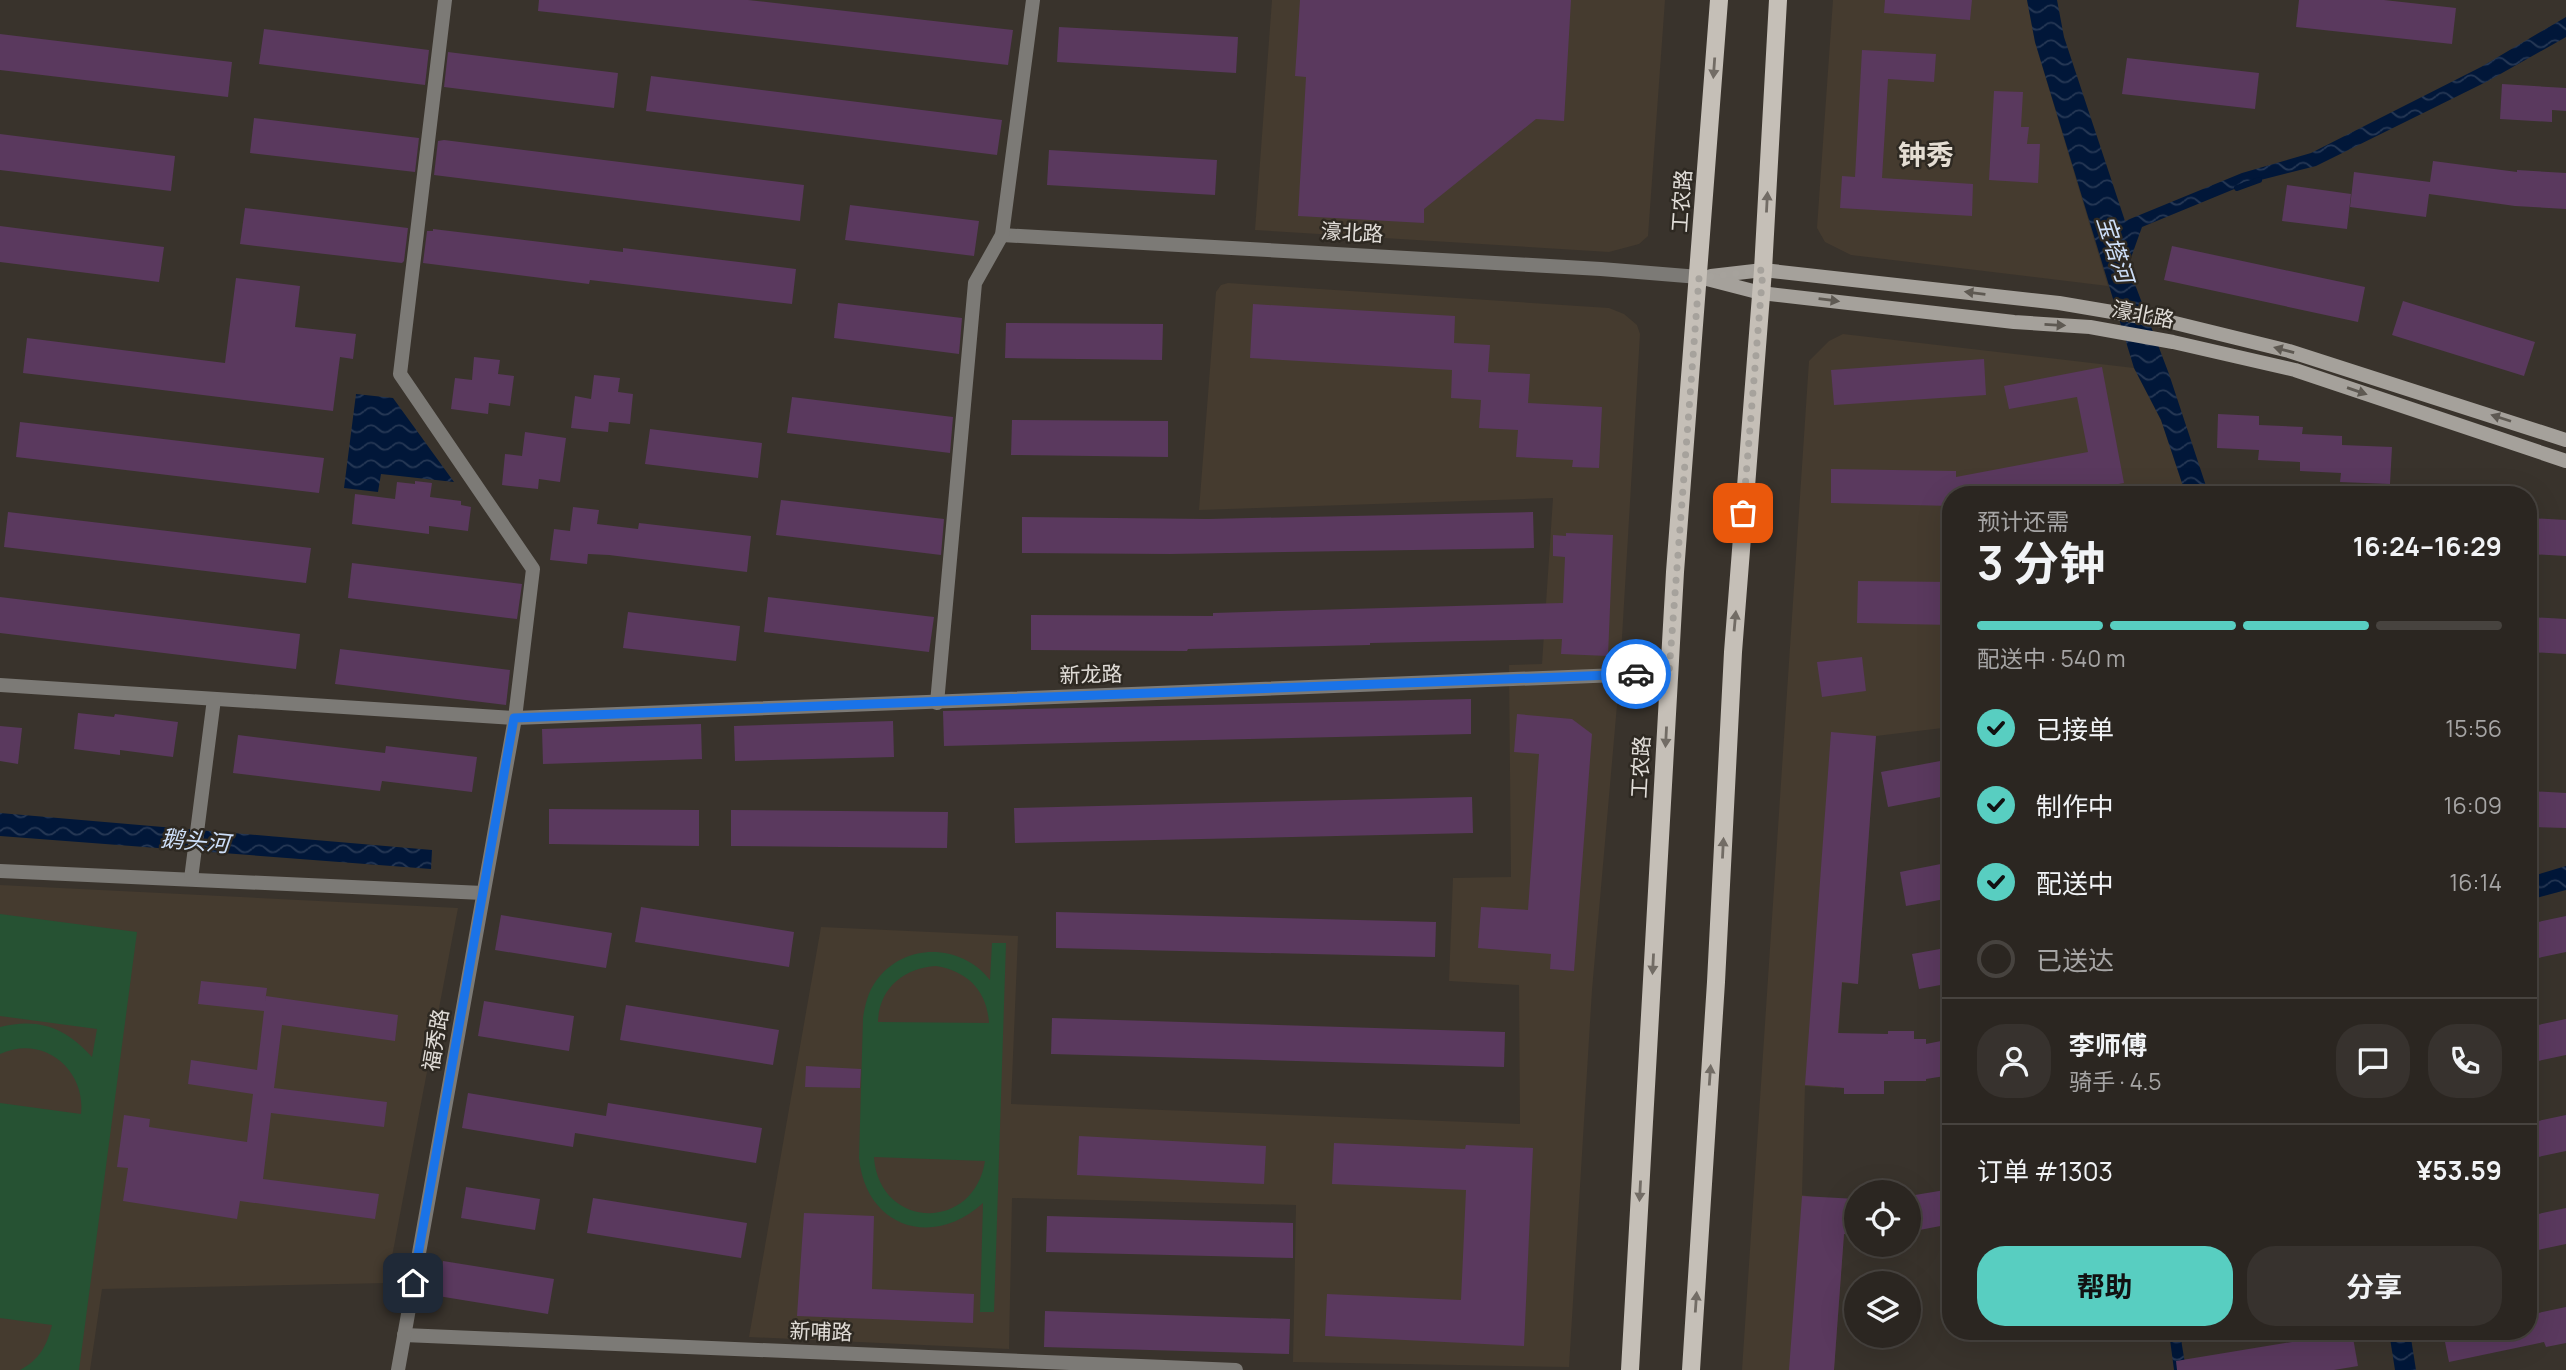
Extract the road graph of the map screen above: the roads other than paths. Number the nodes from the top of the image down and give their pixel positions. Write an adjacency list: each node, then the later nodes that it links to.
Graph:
1 (445, 0): 15 (street, 福秀路)
2 (1033, 0): 5 (street)
3 (1719, 0): 7 (main road, 工农路, one-way to 7)
4 (1778, 0): 6 (main road, one-way to 4)
5 (1002, 235): 7 (street, 濠北路); 14 (street)
6 (1763, 270): 7 (street, 濠北路); 8 (main road); 9 (street, 濠北路, one-way to 6)
7 (1699, 278): 8 (street, 濠北路); 11 (main road, 工农路)
8 (1761, 293): 10 (street, 濠北路, one-way to 10); 23 (main road, one-way to 8)
9 (2566, 440)
10 (2566, 461)
11 (1669, 673): 14 (street, 新龙路); 22 (main road, 工农路, one-way to 22)
12 (0, 685): 13 (street, 新龙路)
13 (214, 699): 15 (street, 新龙路); 17 (street)
14 (937, 703): 15 (street, 新龙路)
15 (514, 718): 18 (street, 福秀路)
16 (0, 871): 17 (street)
17 (191, 879): 18 (street)
18 (483, 893): 19 (street, 福秀路)
19 (404, 1335): 20 (street, 福秀路); 21 (street, 新哺路)
20 (398, 1370)
21 (1236, 1370)
22 (1630, 1370)
23 (1691, 1370)

